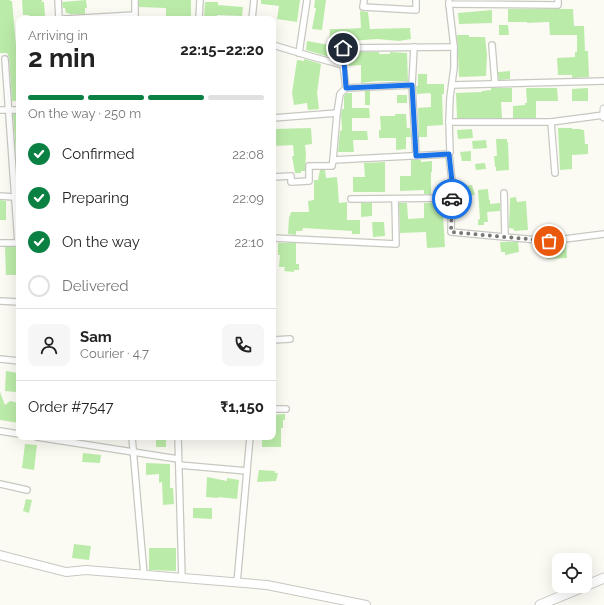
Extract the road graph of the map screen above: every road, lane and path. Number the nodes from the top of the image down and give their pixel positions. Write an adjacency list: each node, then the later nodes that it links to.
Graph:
1 (58, 0): 10 (street)
2 (135, 0): 11 (street)
3 (200, 0): 12 (street)
4 (254, 0): 13 (street)
5 (307, 0): 18 (street)
6 (364, 0): 7 (street)
7 (416, 0)
8 (558, 0): 9 (street)
9 (449, 2): 17 (street)
10 (59, 16)
11 (118, 16)
12 (199, 16)
13 (252, 16)
14 (492, 45): 22 (street)
15 (276, 46): 18 (street)
16 (414, 47): 17 (street); 20 (street); 23 (street)
17 (454, 47): 24 (street)
18 (299, 53): 20 (street)
19 (5, 59): 28 (street)
20 (343, 65): 25 (street)
21 (604, 80): 22 (street)
22 (495, 83): 24 (street)
23 (412, 85): 25 (street); 36 (street)
24 (452, 85): 33 (street)
25 (346, 88): 30 (street)
26 (604, 109): 31 (street)
27 (0, 110): 28 (street)
28 (8, 110): 29 (street); 39 (street)
29 (16, 110)
30 (337, 113): 32 (street); 37 (street)
31 (604, 116): 34 (street)
32 (276, 118)
33 (448, 122): 34 (street); 35 (street)
34 (551, 122): 38 (street)
35 (449, 154): 36 (street); 44 (street)
36 (416, 156): 37 (street)
37 (333, 160): 40 (street)
38 (555, 173)
39 (16, 176): 43 (street)
40 (276, 177)
41 (504, 193): 49 (street)
42 (0, 196): 43 (street)
43 (14, 197): 47 (street)
44 (452, 198): 46 (street); 49 (street)
45 (351, 199): 46 (street)
46 (395, 199): 50 (street)
47 (16, 220)
48 (604, 234): 49 (street)
49 (505, 237)
50 (276, 238)
51 (0, 243): 52 (street)
52 (16, 243)
53 (0, 301): 54 (street)
54 (16, 302)
55 (290, 339): 56 (street)
56 (276, 340)
57 (0, 359): 58 (street)
58 (16, 361)
59 (286, 409): 60 (street)
60 (276, 410)
61 (0, 431): 62 (street)
62 (16, 434)
63 (56, 440): 67 (street)
64 (132, 440): 67 (street)
65 (178, 440): 68 (street)
66 (250, 440): 69 (street)
67 (133, 452): 68 (street); 73 (street)
68 (179, 462): 69 (street); 74 (street)
69 (247, 471): 76 (street)
70 (0, 484): 71 (street)
71 (27, 490)
72 (0, 555): 73 (main road)
73 (144, 575): 74 (main road)
74 (182, 578): 76 (main road)
75 (604, 578): 78 (main road)
76 (237, 583): 77 (main road)
77 (366, 605)
78 (540, 605)

